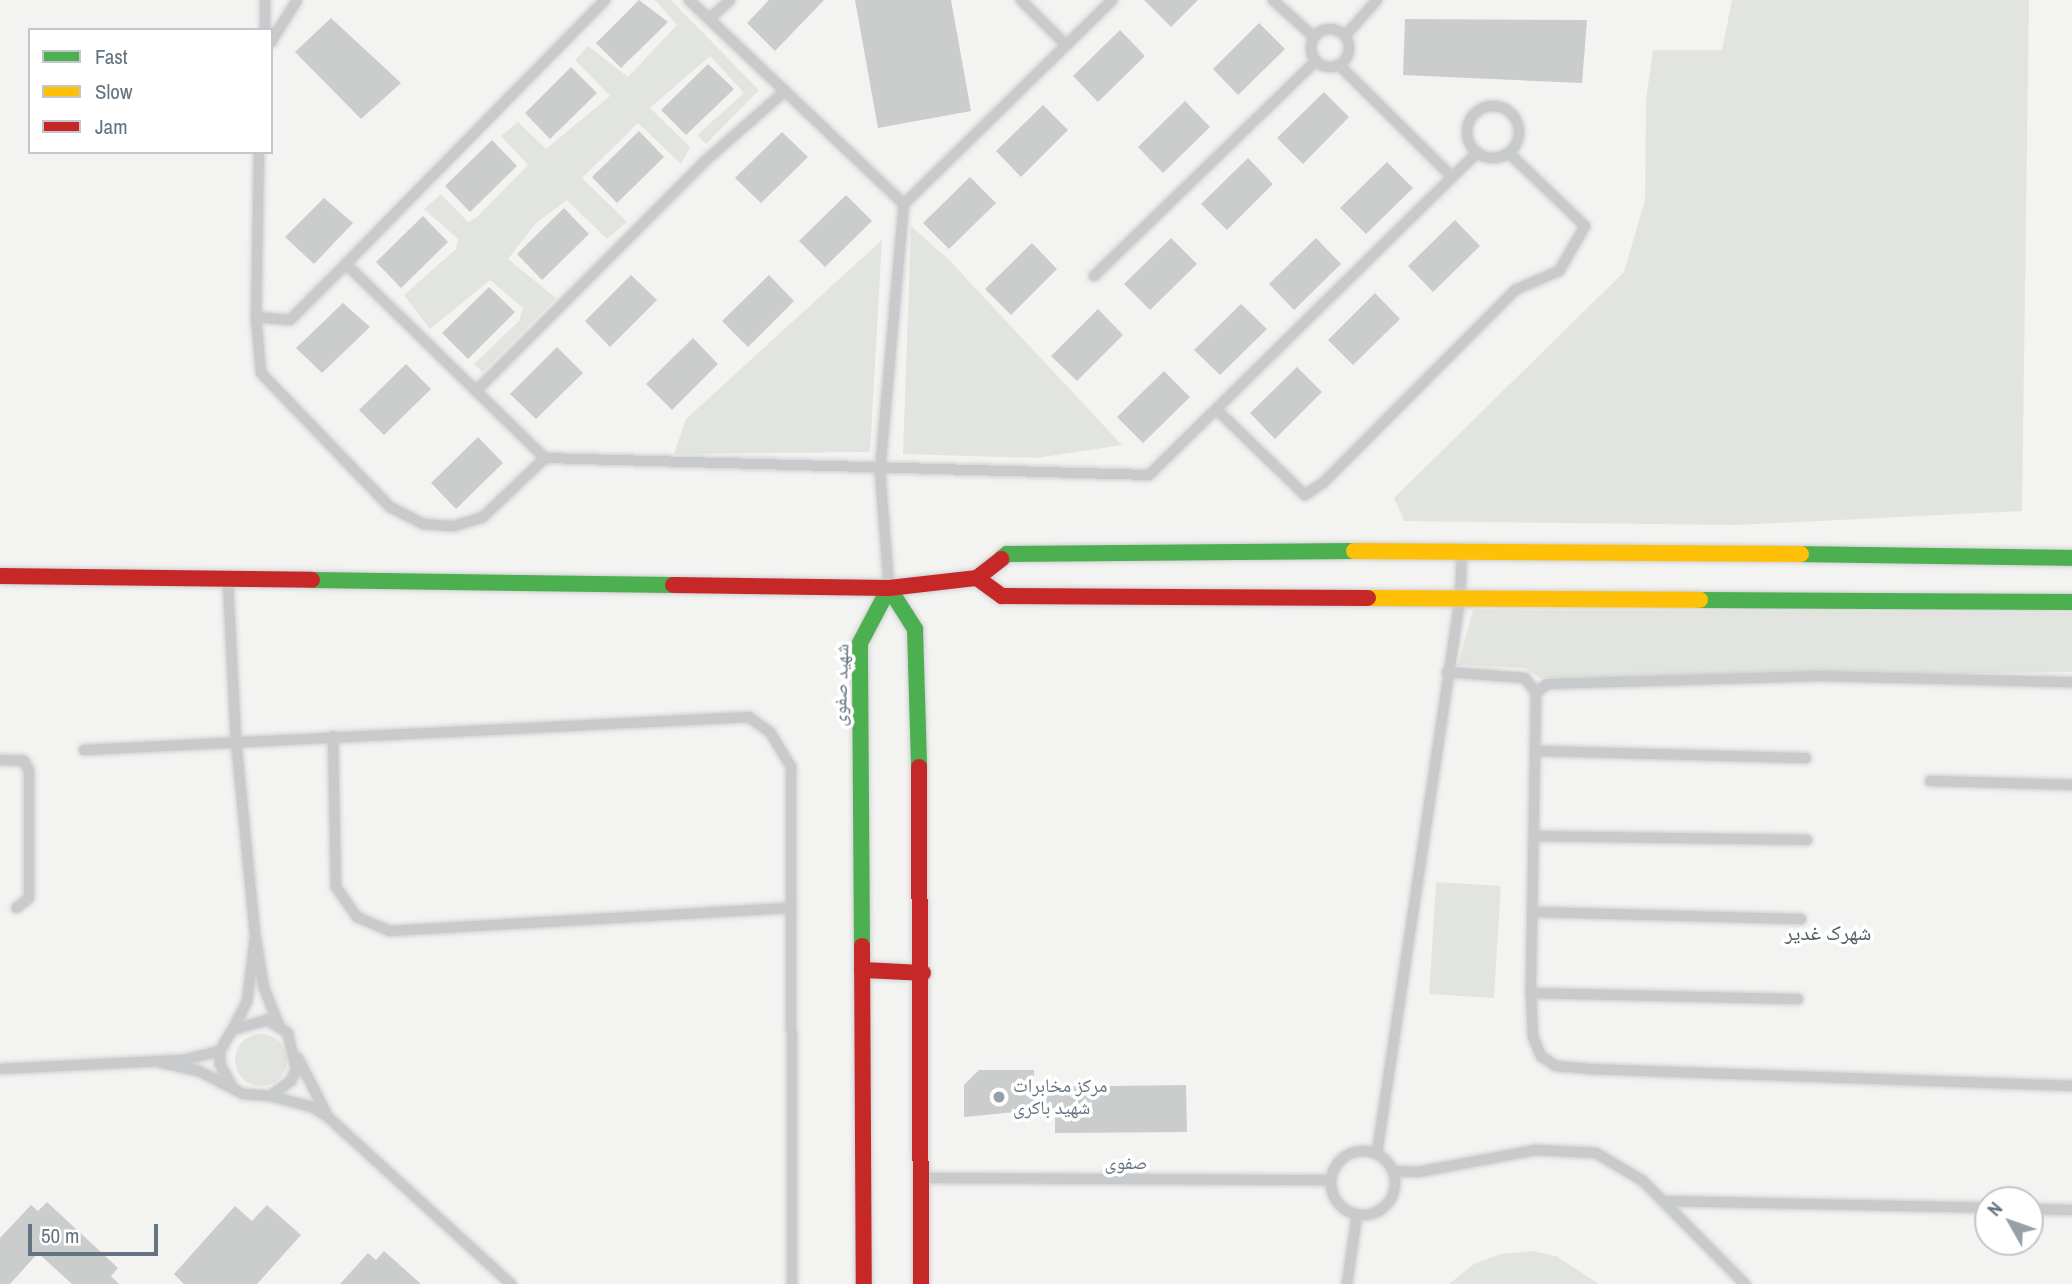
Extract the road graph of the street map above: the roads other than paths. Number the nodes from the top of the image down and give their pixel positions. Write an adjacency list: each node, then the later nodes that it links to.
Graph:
1 (265, 0): 11 (lane)
2 (297, 0): 14 (lane)
3 (605, 0): 24 (lane)
4 (689, 0): 10 (lane)
5 (730, 0): 10 (lane)
6 (1021, 0): 15 (lane)
7 (1112, 0): 15 (lane)
8 (1273, 0): 13 (lane)
9 (1377, 0): 12 (lane)
10 (709, 19): 18 (lane)
11 (265, 28)
12 (1346, 35): 13 (lane); 17 (lane)
13 (1314, 37): 16 (lane)
14 (273, 39)
15 (1066, 46): 23 (lane)
16 (1316, 61): 17 (lane); 25 (lane)
17 (1339, 65): 22 (lane)
18 (785, 91): 23 (lane); 27 (lane)
19 (1477, 153): 20 (lane); 20 (lane); 22 (lane)
20 (1509, 153): 28 (lane)
21 (258, 154): 26 (lane)
22 (1451, 176): 28 (lane)
23 (904, 204): 30 (lane)
24 (346, 264): 26 (lane); 27 (lane)
25 (1094, 276)
26 (256, 317): 29 (lane)
27 (476, 391): 29 (lane)
28 (1218, 411): 30 (lane)
29 (545, 458): 30 (lane)
30 (880, 471): 36 (lane)
31 (1462, 550): 32 (street); 34 (street); 37 (lane)
32 (2072, 558)
33 (0, 576): 35 (street)
34 (976, 578): 36 (street); 37 (street)
35 (228, 579): 36 (street); 43 (lane)
36 (889, 588): 57 (street, شهید صفوی); 58 (street)
37 (1460, 599): 38 (street); 39 (lane)
38 (2072, 602)
39 (1447, 672): 41 (lane); 71 (lane)
40 (2072, 682): 41 (lane)
41 (1536, 693): 45 (lane)
42 (332, 736): 43 (lane); 53 (lane); 53 (lane)
43 (236, 740): 44 (lane); 56 (lane)
44 (84, 750)
45 (1537, 751): 46 (lane); 50 (lane)
46 (1806, 758)
47 (0, 760): 52 (lane)
48 (1930, 781): 49 (lane)
49 (2072, 785)
50 (1534, 836): 51 (lane); 54 (lane)
51 (1807, 840)
52 (16, 908)
53 (791, 908): 81 (lane)
54 (1532, 912): 55 (lane); 59 (lane)
55 (1801, 919)
56 (255, 934): 61 (lane); 62 (lane)
57 (862, 970): 58 (street); 82 (street, شهید صفوی)
58 (923, 973): 73 (street)
59 (1531, 993): 60 (lane); 67 (lane)
60 (1798, 999)
61 (279, 1025): 62 (lane); 64 (lane)
62 (232, 1030): 63 (lane)
63 (220, 1051): 65 (lane); 68 (lane)
64 (297, 1056): 69 (lane); 70 (lane)
65 (159, 1062): 66 (lane); 68 (lane)
66 (0, 1069)
67 (2072, 1086)
68 (232, 1087): 69 (lane)
69 (270, 1096): 70 (lane)
70 (328, 1117): 80 (lane)
71 (1377, 1153): 72 (lane); 74 (lane)
72 (1393, 1171): 75 (lane); 79 (lane)
73 (922, 1178): 74 (lane, صفوی); 83 (street)
74 (1330, 1180): 79 (lane)
75 (1662, 1201): 76 (lane); 85 (lane)
76 (1974, 1208)
77 (2044, 1209): 78 (lane)
78 (2072, 1210)
79 (1357, 1215): 84 (lane)
80 (511, 1284)
81 (792, 1284)
82 (864, 1284)
83 (921, 1284)
84 (1347, 1284)
85 (1745, 1284)

